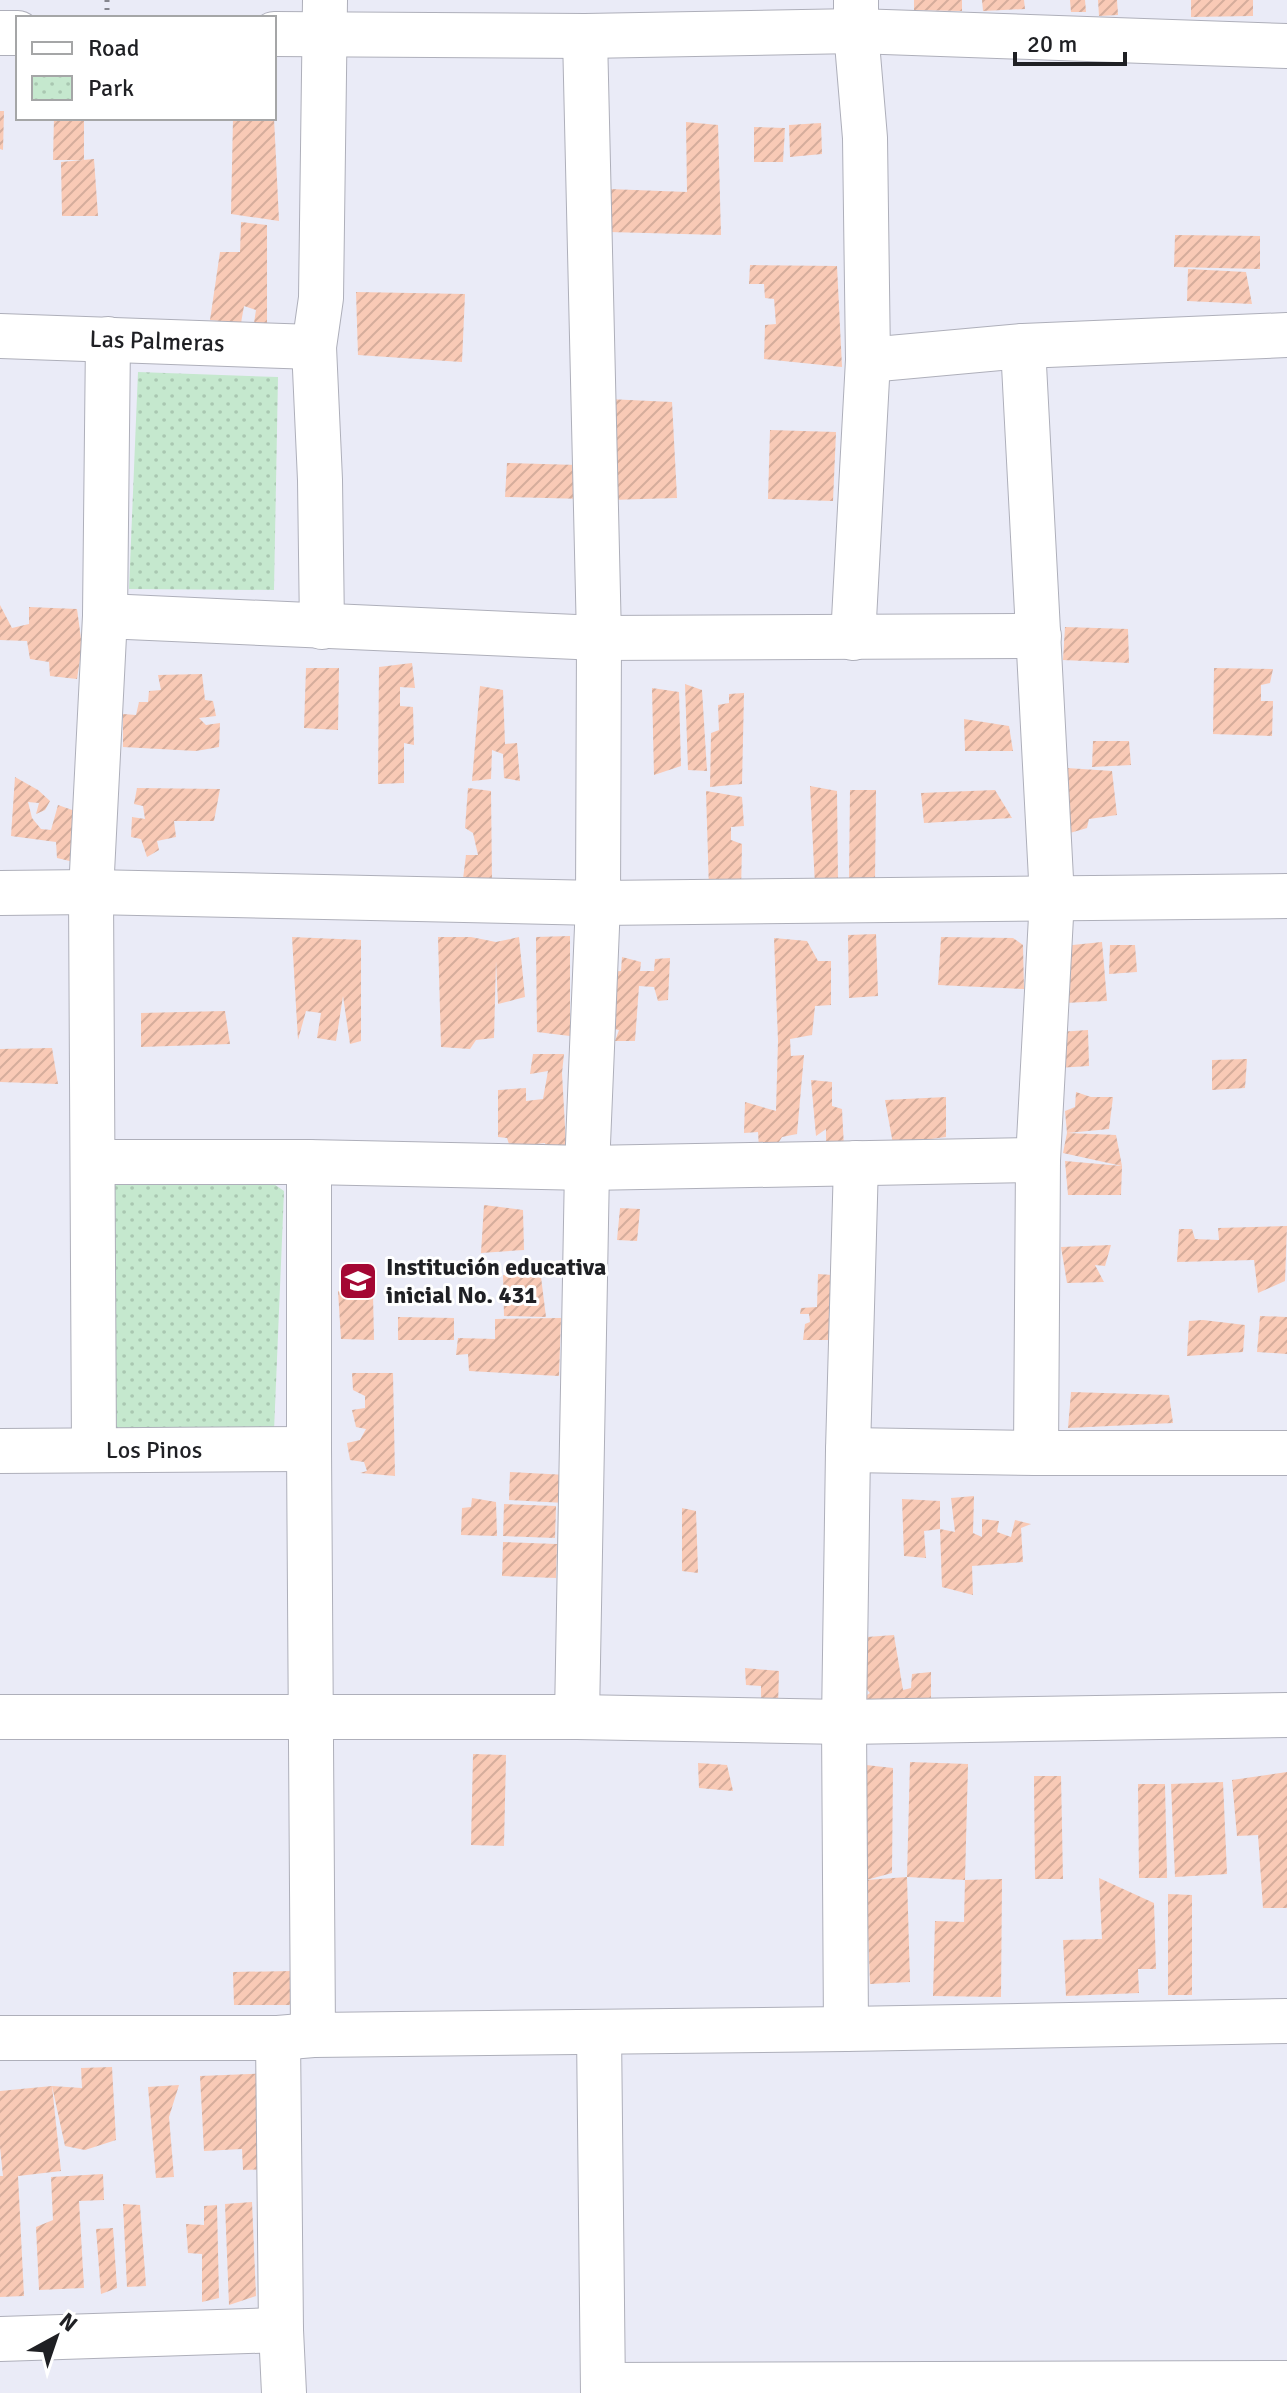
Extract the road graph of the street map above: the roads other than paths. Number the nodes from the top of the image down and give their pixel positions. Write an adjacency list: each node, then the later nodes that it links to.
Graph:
1 (856, 16): 4 (street); 5 (street); 11 (street)
2 (324, 18): 3 (street); 4 (street); 10 (street)
3 (276, 33)
4 (585, 36): 15 (street)
5 (1287, 46)
6 (1287, 335): 9 (street)
7 (0, 336): 8 (street, Las Palmeras)
8 (108, 339): 10 (street, Las Palmeras); 12 (street)
9 (1023, 346): 11 (street); 14 (street)
10 (314, 347): 13 (street)
11 (868, 360): 16 (street)
12 (105, 616): 13 (street); 17 (street)
13 (322, 627): 15 (street)
14 (1039, 636): 16 (street); 20 (street)
15 (599, 638): 16 (street); 21 (street)
16 (853, 638)
17 (91, 892): 18 (street); 21 (street); 23 (street)
18 (0, 893)
19 (1287, 896): 20 (street)
20 (1052, 898): 21 (street); 22 (street)
21 (598, 903): 26 (street)
22 (1038, 1160): 25 (street); 31 (street)
23 (94, 1162): 24 (street); 28 (street)
24 (309, 1162): 26 (street); 27 (street)
25 (856, 1163): 26 (street); 29 (street)
26 (587, 1168): 36 (street)
27 (309, 1449): 28 (street, Los Pinos); 35 (street)
28 (94, 1450): 30 (street, Los Pinos)
29 (848, 1450): 31 (street); 37 (street)
30 (0, 1451)
31 (1036, 1453): 32 (street)
32 (1287, 1453)
33 (1287, 1715): 37 (street)
34 (0, 1717): 35 (street)
35 (311, 1717): 36 (street); 41 (street)
36 (577, 1717): 37 (street)
37 (844, 1722): 39 (street)
38 (1287, 2021): 39 (street)
39 (846, 2029): 40 (street)
40 (599, 2032): 41 (street); 46 (street)
41 (296, 2037): 42 (street); 43 (street)
42 (0, 2038)
43 (281, 2330): 44 (street); 47 (street)
44 (0, 2339)
45 (1287, 2383): 46 (street)
46 (603, 2389)
47 (284, 2393)

